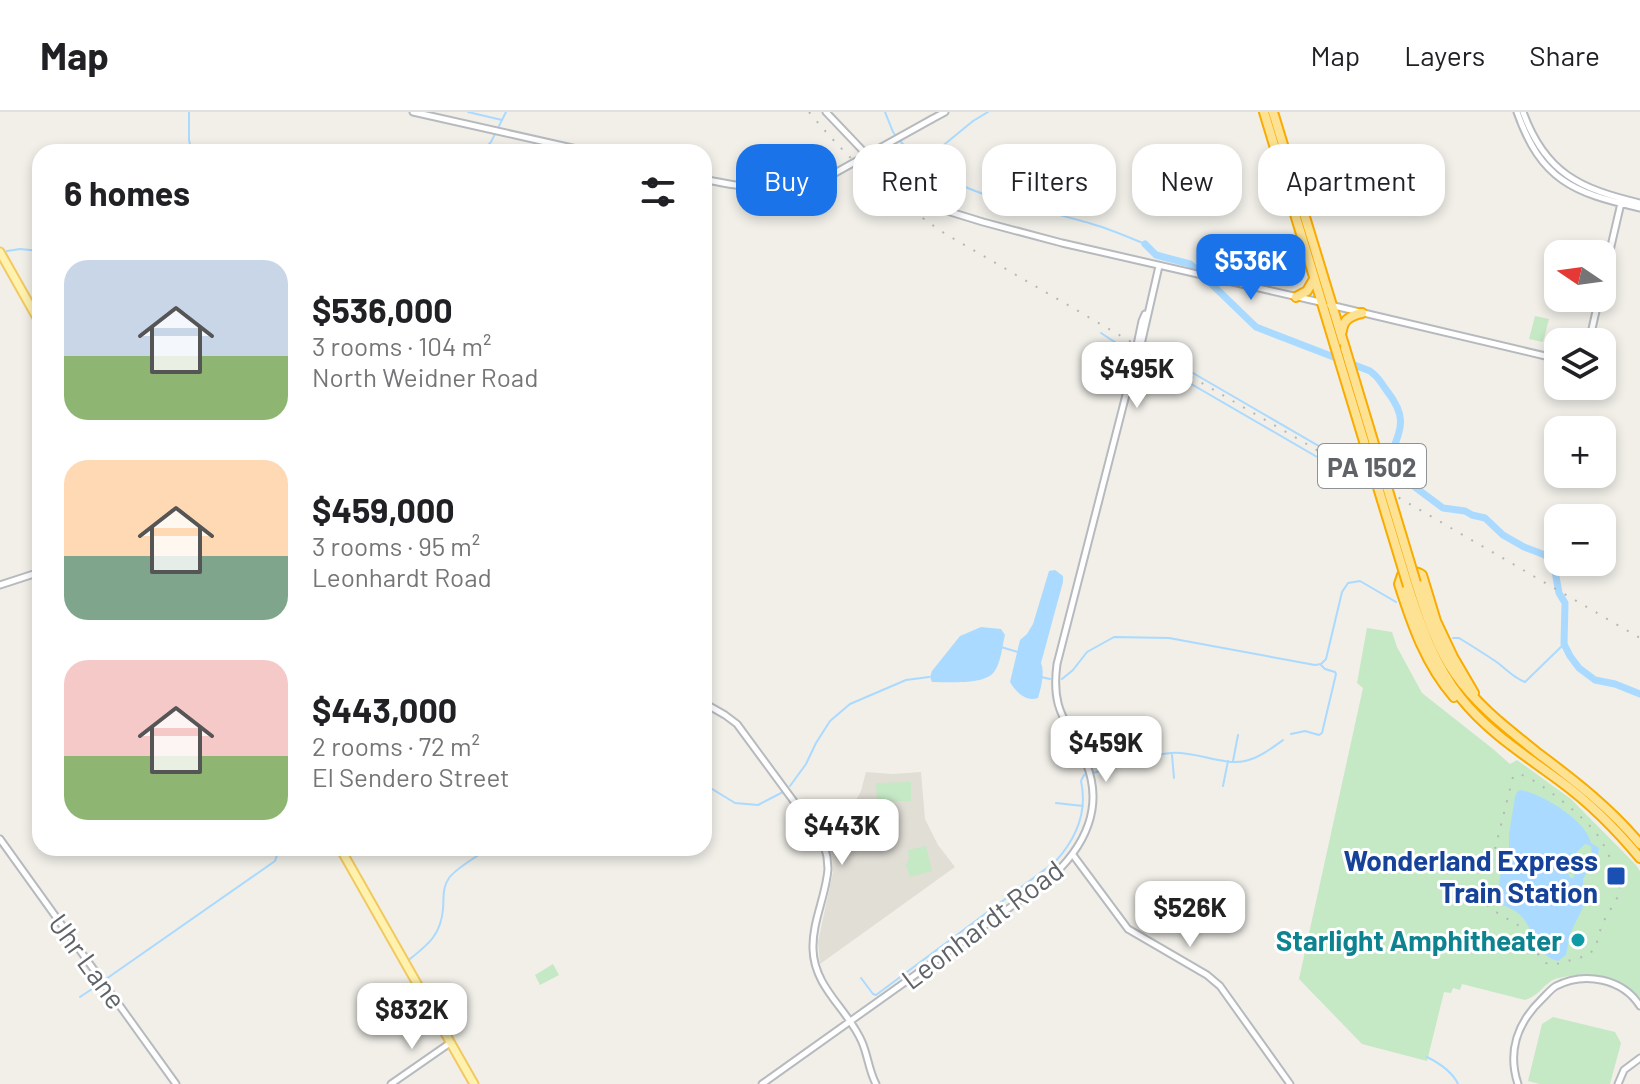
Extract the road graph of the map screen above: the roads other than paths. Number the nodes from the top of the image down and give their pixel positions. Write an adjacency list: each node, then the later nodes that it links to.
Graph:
1 (413, 112): 8 (street)
2 (826, 112): 15 (street)
3 (945, 112): 10 (street, bridge)
4 (1264, 112): 16 (highway, PA 1502)
5 (1273, 112): 19 (highway, PA 1502)
6 (1517, 112): 9 (street)
7 (1523, 112): 9 (street)
8 (556, 144)
9 (1547, 161): 11 (street)
10 (712, 181)
11 (1622, 201): 12 (street); 13 (street)
12 (1640, 205)
13 (1613, 240)
14 (0, 252): 20 (main road)
15 (1159, 266): 17 (street); 32 (street, Leonhardt Road)
16 (1315, 278): 17 (highway); 18 (highway, PA 1502)
17 (1296, 297): 18 (street)
18 (1322, 303): 19 (street); 26 (highway, PA 1502, bridge)
19 (1332, 305): 21 (street); 22 (highway, PA 1502)
20 (32, 309)
21 (1362, 313): 22 (highway); 23 (street)
22 (1341, 335): 26 (highway, PA 1502, bridge)
23 (1544, 356)
24 (32, 575): 25 (street)
25 (0, 585)
26 (1412, 585): 27 (highway, PA 1502); 29 (highway, PA 1502)
27 (1480, 704): 29 (highway); 31 (highway, PA 1502)
28 (712, 707): 36 (street)
29 (1475, 713): 34 (highway, PA 1502)
30 (0, 839): 39 (street, Uhr Lane)
31 (1640, 844)
32 (1073, 855): 36 (street, Leonhardt Road); 44 (street)
33 (345, 856): 37 (main road)
34 (1640, 858)
35 (1640, 1006): 45 (street)
36 (850, 1020): 42 (street, Leonhardt Road); 43 (street)
37 (450, 1043): 40 (street); 41 (main road)
38 (1640, 1058): 46 (street)
39 (176, 1084)
40 (391, 1084)
41 (474, 1084)
42 (762, 1084)
43 (876, 1084)
44 (1290, 1084)
45 (1518, 1084)
46 (1618, 1084)

